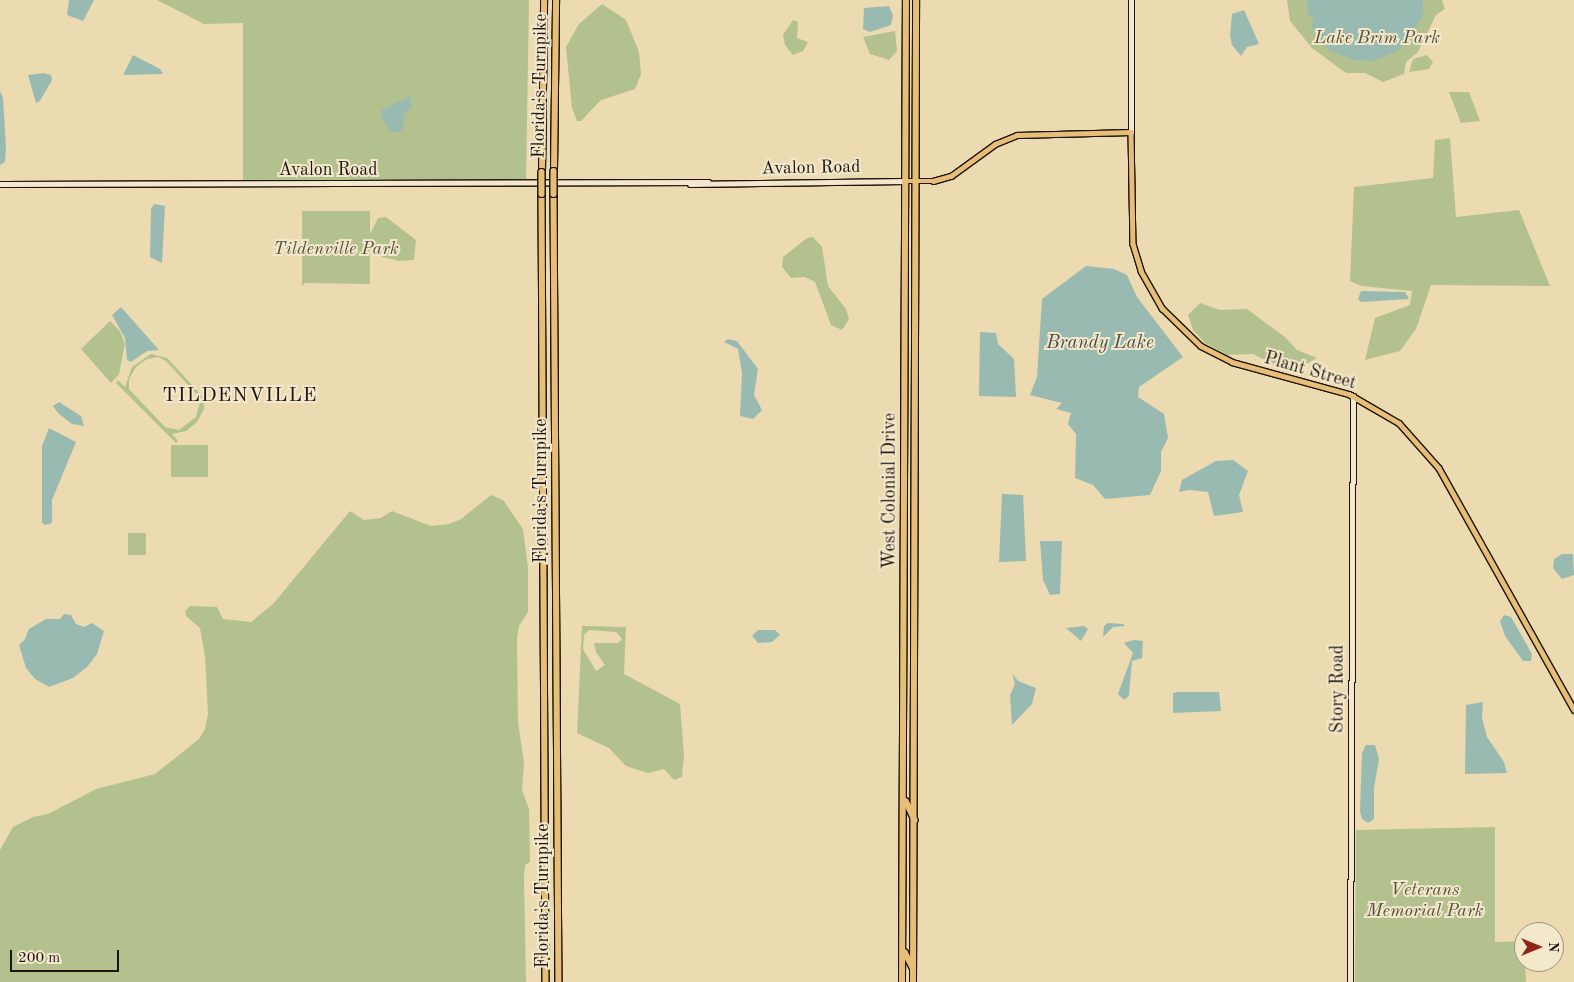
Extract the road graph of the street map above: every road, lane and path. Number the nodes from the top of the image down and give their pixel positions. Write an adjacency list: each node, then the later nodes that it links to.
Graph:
1 (544, 0): 26 (highway, Florida's Turnpike, bridge)
2 (556, 0): 27 (highway, Florida's Turnpike, bridge)
3 (906, 0): 7 (highway, West Colonial Drive)
4 (916, 0): 8 (highway, West Colonial Drive)
5 (1131, 0): 6 (main road)
6 (1131, 132): 8 (main road, Avalon Road); 13 (main road, Plant Street)
7 (904, 181): 8 (main road, Avalon Road); 9 (main road, Avalon Road); 10 (highway, West Colonial Drive)
8 (915, 181): 12 (highway, West Colonial Drive)
9 (0, 184)
10 (905, 355): 11 (highway, West Colonial Drive); 12 (highway)
11 (906, 390): 14 (highway); 15 (highway, West Colonial Drive)
12 (916, 393): 14 (highway, West Colonial Drive)
13 (1353, 396): 19 (main road, Plant Street); 30 (main road, Story Road)
14 (916, 410): 16 (highway, West Colonial Drive)
15 (906, 598): 16 (highway); 17 (highway, West Colonial Drive)
16 (916, 608): 18 (highway, West Colonial Drive)
17 (905, 631): 18 (highway); 20 (highway, West Colonial Drive)
18 (915, 670): 22 (highway, West Colonial Drive)
19 (1574, 710)
20 (903, 789): 21 (highway, West Colonial Drive); 22 (highway)
21 (904, 818): 23 (highway); 24 (highway, West Colonial Drive)
22 (914, 820): 23 (highway, West Colonial Drive)
23 (914, 847): 25 (highway, West Colonial Drive)
24 (903, 943): 25 (highway); 28 (highway, West Colonial Drive)
25 (913, 968): 29 (highway, West Colonial Drive)
26 (546, 982)
27 (559, 982)
28 (902, 982)
29 (913, 982)
30 (1350, 982)

